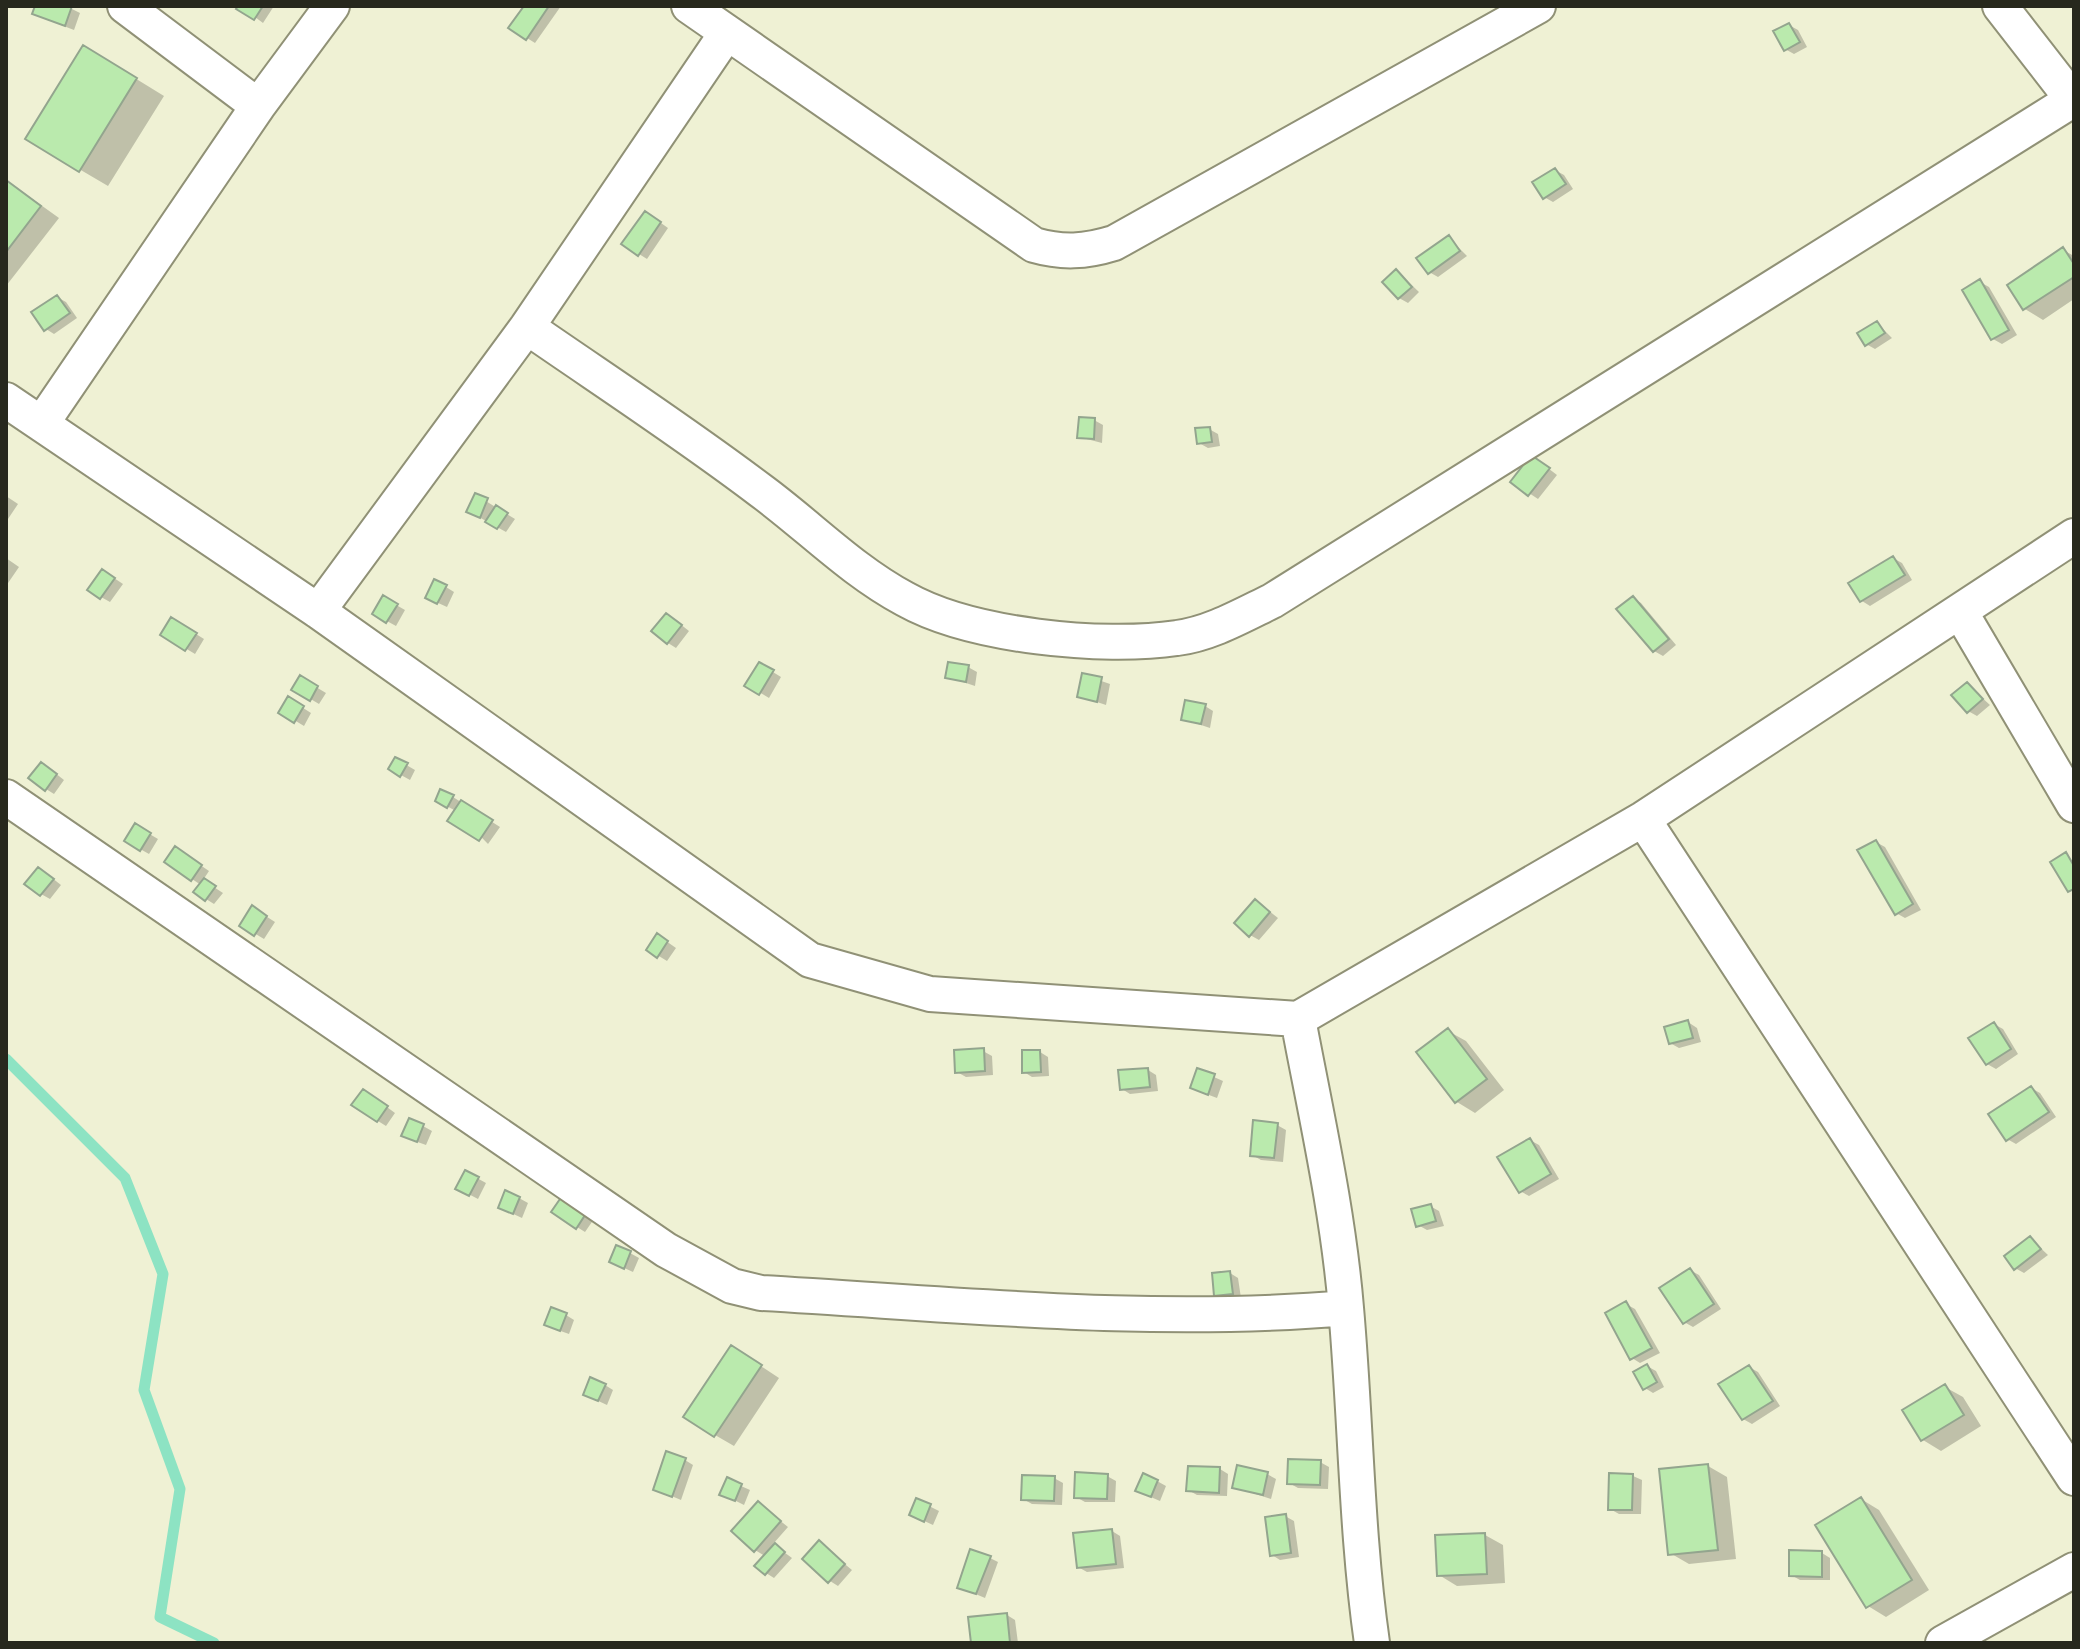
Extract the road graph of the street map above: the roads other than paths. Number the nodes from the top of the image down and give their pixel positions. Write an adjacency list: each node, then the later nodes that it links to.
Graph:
1 (125, 6): 8 (street)
2 (332, 6): 8 (street)
3 (689, 6): 6 (street)
4 (1538, 6): 6 (street)
5 (2000, 6): 7 (street)
6 (726, 34): 9 (street)
7 (2074, 100): 9 (street)
8 (258, 106): 11 (street)
9 (527, 327): 13 (street)
10 (6, 400): 11 (street)
11 (42, 423): 13 (street)
12 (2074, 536): 14 (street)
13 (318, 611): 18 (street)
14 (1961, 613): 16 (street); 17 (street)
15 (6, 797): 19 (street)
16 (2074, 805)
17 (1643, 819): 18 (street); 20 (street)
18 (1298, 1019): 19 (street)
19 (1346, 1308): 22 (street)
20 (2074, 1478)
21 (2074, 1570): 23 (street)
22 (1372, 1643)
23 (1943, 1643)

